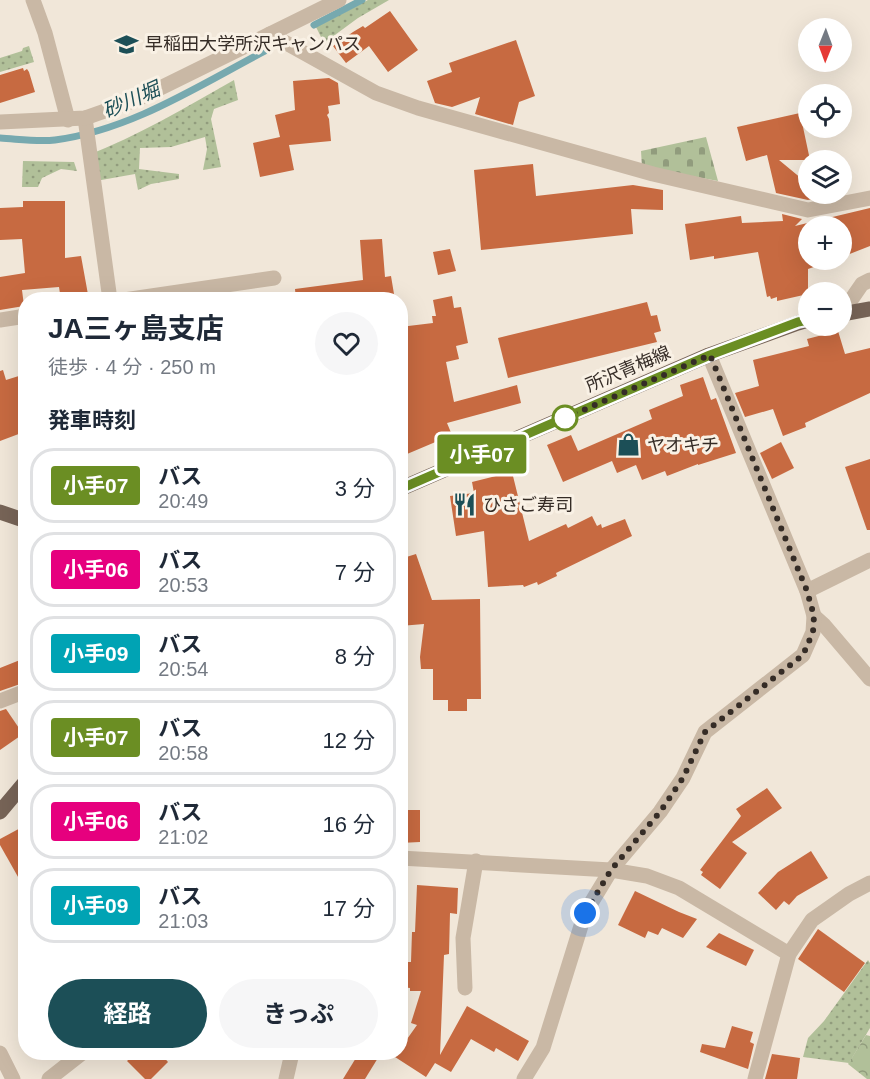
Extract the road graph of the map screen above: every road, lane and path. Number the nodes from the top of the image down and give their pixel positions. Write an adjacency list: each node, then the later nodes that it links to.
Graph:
1 (33, 0): 5 (street)
2 (339, 0): 3 (street)
3 (270, 34): 4 (street); 7 (street)
4 (85, 118): 5 (street); 10 (street)
5 (68, 120): 6 (street)
6 (0, 122)
7 (870, 198)
8 (274, 278): 11 (street)
9 (870, 280): 12 (street)
10 (109, 292)
11 (179, 292)
12 (852, 299)
13 (870, 309): 14 (main road)
14 (852, 312)
15 (18, 317): 16 (street)
16 (0, 320)
17 (798, 322): 18 (main road, 所沢青梅線)
18 (710, 355): 19 (main road, 所沢青梅線); 23 (street)
19 (408, 486)
20 (0, 512): 21 (main road)
21 (18, 518)
22 (870, 560): 23 (street)
23 (807, 591): 24 (street)
24 (814, 616): 25 (street); 32 (street)
25 (870, 679)
26 (18, 694): 27 (street)
27 (0, 700)
28 (18, 791): 29 (main road)
29 (0, 812)
30 (408, 858): 31 (street)
31 (476, 861): 32 (street); 35 (street)
32 (611, 870): 34 (street); 42 (street)
33 (870, 884): 34 (street)
34 (789, 954): 43 (street)
35 (465, 988)
36 (0, 1053): 39 (street)
37 (73, 1060): 40 (street)
38 (290, 1060): 41 (street)
39 (13, 1079)
40 (49, 1079)
41 (286, 1079)
42 (524, 1079)
43 (755, 1079)

